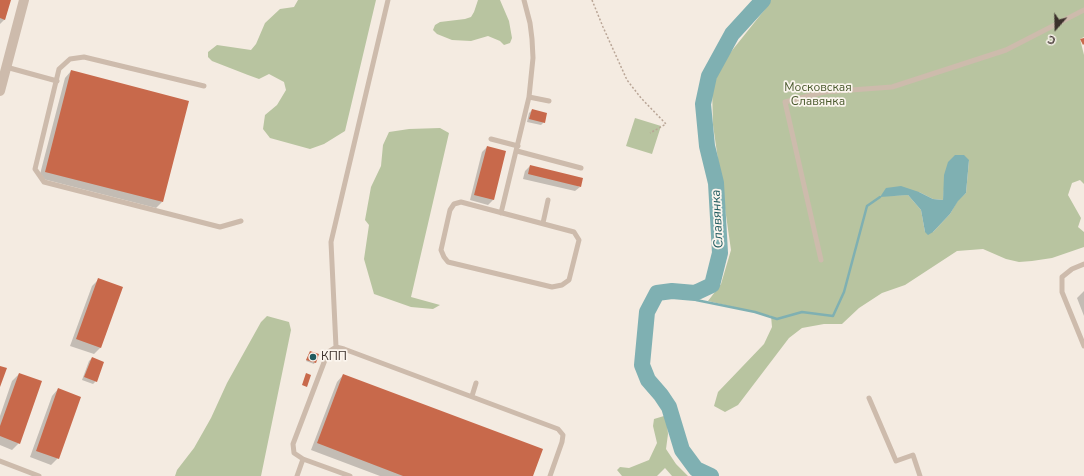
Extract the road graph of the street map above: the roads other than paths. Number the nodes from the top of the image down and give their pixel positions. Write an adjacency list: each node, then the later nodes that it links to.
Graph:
1 (24, 0): 5 (street)
2 (388, 0): 21 (lane)
3 (524, 0): 9 (lane)
4 (1084, 10): 18 (lane)
5 (6, 67): 6 (lane); 8 (street)
6 (57, 81): 7 (lane); 16 (lane)
7 (204, 86)
8 (0, 91)
9 (529, 97): 10 (lane); 12 (lane)
10 (549, 101)
11 (491, 139): 12 (lane)
12 (517, 148): 13 (lane); 15 (lane)
13 (581, 168)
14 (548, 200): 17 (lane)
15 (501, 213): 17 (lane); 17 (lane)
16 (241, 221)
17 (543, 224)
18 (821, 260)
19 (1084, 264): 20 (lane)
20 (1084, 346)
21 (336, 347): 23 (lane); 25 (lane)
22 (476, 383): 23 (lane)
23 (472, 396): 30 (lane)
24 (869, 398): 31 (lane)
25 (303, 459): 28 (lane); 29 (lane)
26 (0, 461): 27 (lane)
27 (39, 476)
28 (297, 476)
29 (350, 476)
30 (550, 476)
31 (920, 476)

